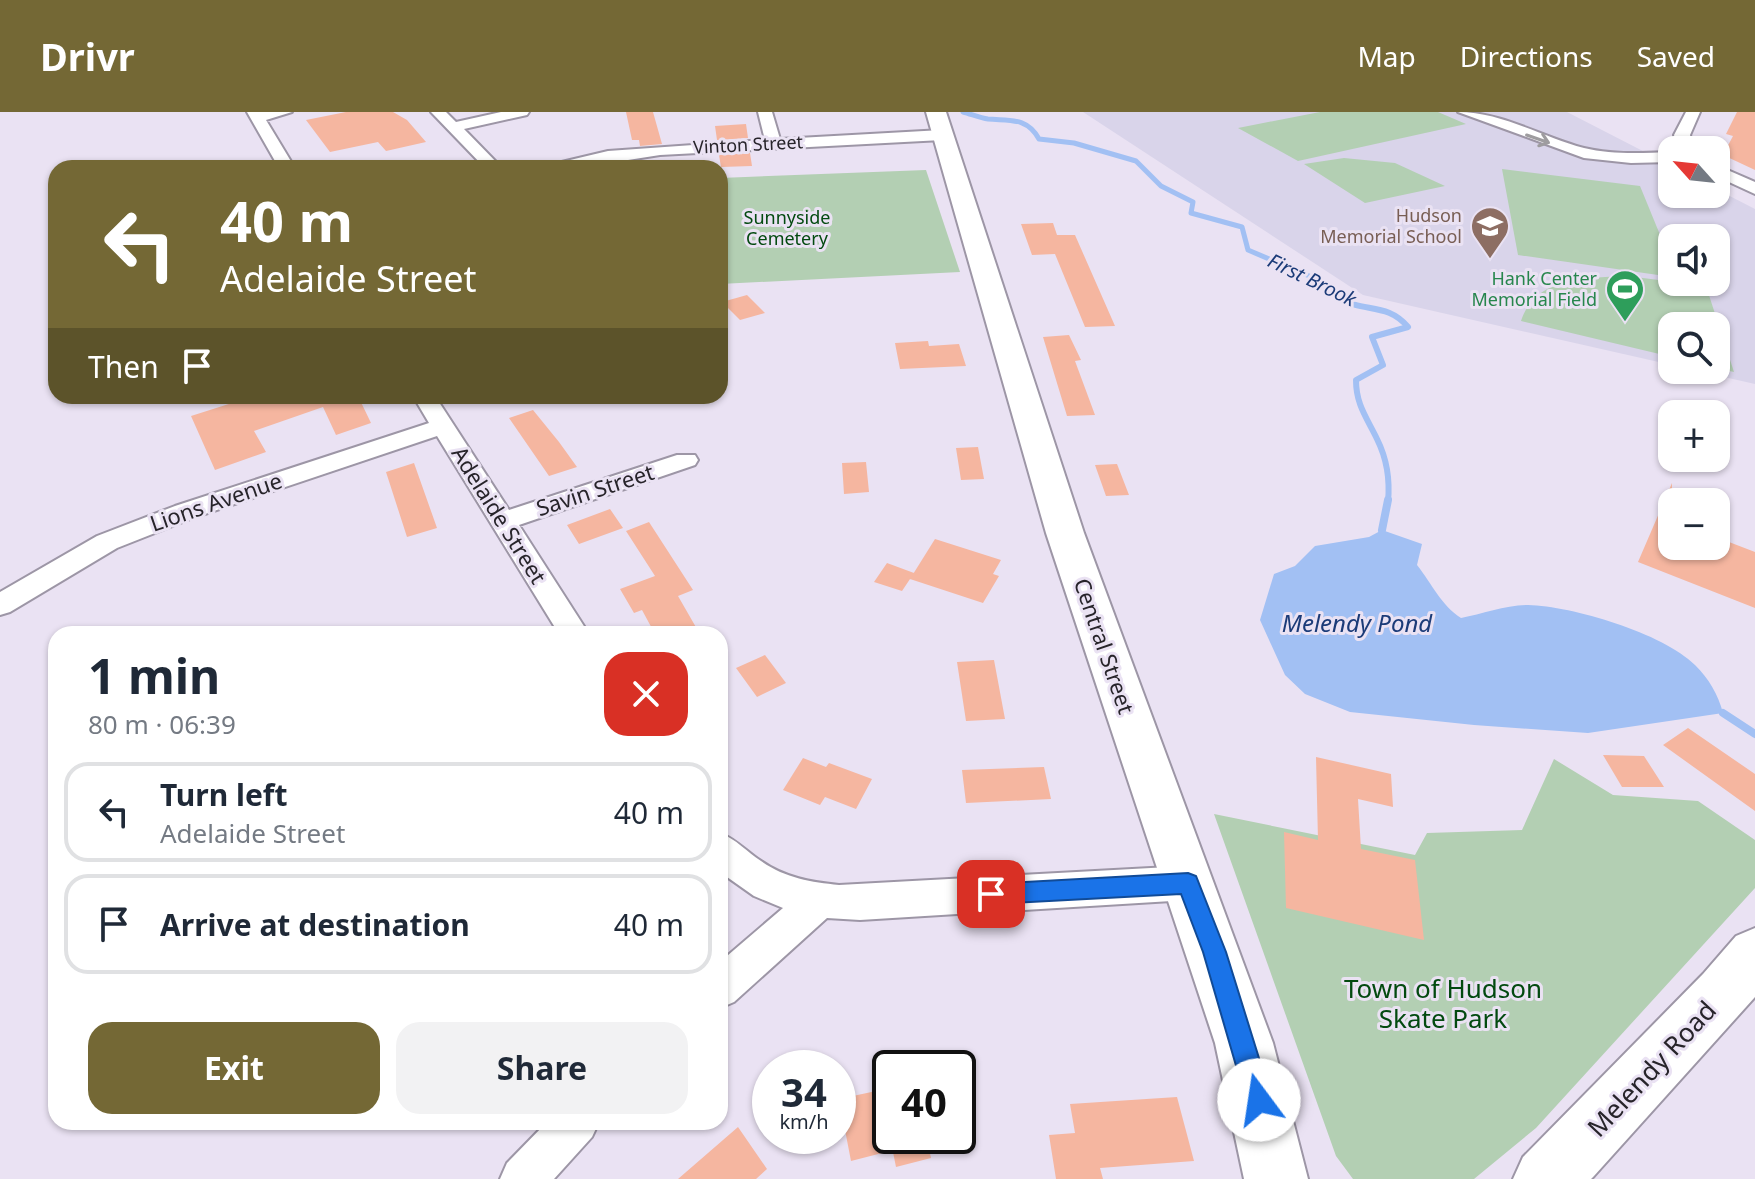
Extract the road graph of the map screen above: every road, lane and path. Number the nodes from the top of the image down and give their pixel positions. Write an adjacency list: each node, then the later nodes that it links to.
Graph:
1 (285, 112): 7 (street)
2 (438, 112): 9 (street)
3 (522, 112): 9 (street)
4 (765, 112): 11 (street)
5 (1465, 112): 12 (street, one-way to 12)
6 (1693, 112): 10 (street)
7 (255, 115): 13 (street)
8 (938, 120): 11 (street, Vinton Street); 25 (street, Central Street)
9 (453, 127): 14 (street)
10 (1682, 136)
11 (774, 144): 15 (street, Vinton Street)
12 (1658, 157)
13 (282, 160)
14 (486, 160)
15 (597, 160)
16 (1730, 177): 17 (street)
17 (1755, 189)
18 (431, 404): 19 (street, Adelaide Street)
19 (443, 426): 21 (street, Adelaide Street); 22 (street, Lions Avenue)
20 (686, 460): 21 (street, Savin Street)
21 (503, 521): 23 (street, Adelaide Street)
22 (0, 605)
23 (569, 626)
24 (728, 857): 26 (street)
25 (1188, 883): 26 (street); 31 (street, Central Street)
26 (818, 902): 28 (street)
27 (1755, 954): 32 (street, Melendy Road)
28 (728, 981)
29 (569, 1130): 30 (street)
30 (523, 1179)
31 (1276, 1179)
32 (1545, 1179)

